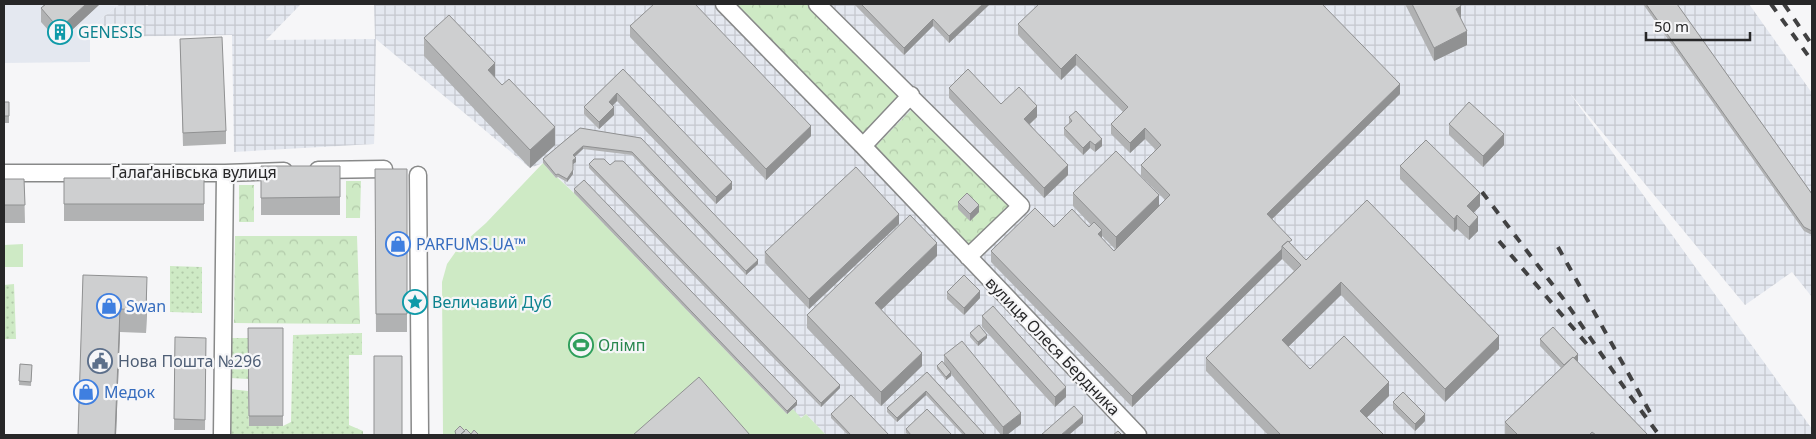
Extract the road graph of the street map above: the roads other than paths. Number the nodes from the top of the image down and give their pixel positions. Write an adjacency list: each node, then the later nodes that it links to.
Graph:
1 (724, 4): 4 (street, вулиця Олеся Бердника)
2 (818, 4): 3 (street)
3 (911, 95): 4 (street); 9 (street)
4 (863, 146): 9 (street, вулиця Олеся Бердника)
5 (384, 169): 7 (street, Ґалаґанівська вулиця)
6 (4, 173): 7 (street, Ґалаґанівська вулиця)
7 (225, 173): 10 (street)
8 (418, 175): 11 (street)
9 (968, 257): 12 (street, вулиця Олеся Бердника)
10 (222, 435)
11 (420, 435)
12 (1138, 435)

